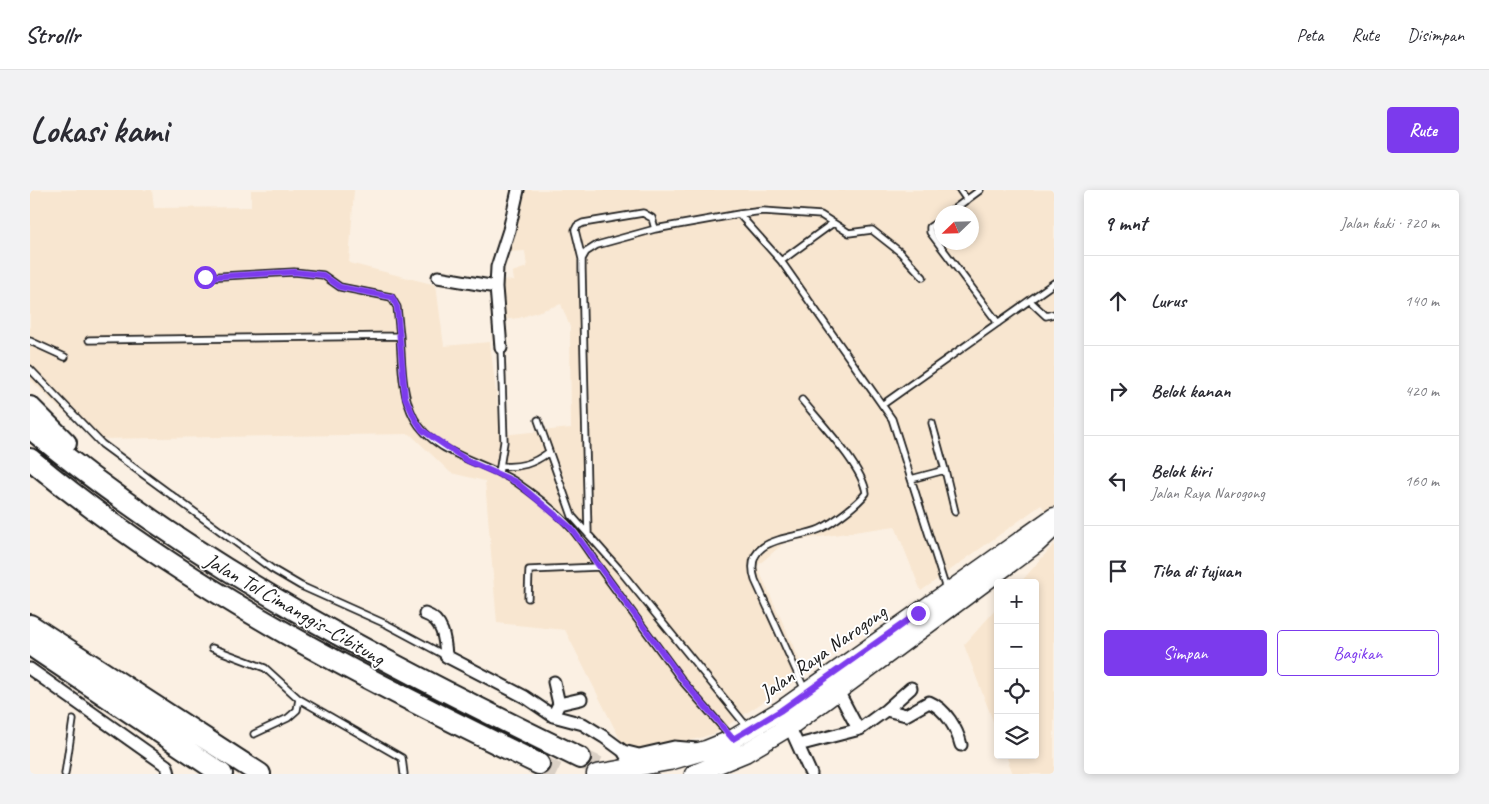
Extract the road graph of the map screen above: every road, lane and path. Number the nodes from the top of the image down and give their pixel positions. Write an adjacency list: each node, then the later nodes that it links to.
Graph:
1 (518, 190): 18 (street)
2 (960, 190): 4 (lane)
3 (980, 190): 4 (lane)
4 (967, 200): 5 (lane)
5 (960, 205)
6 (739, 214): 7 (lane); 9 (lane); 13 (lane)
7 (833, 223): 13 (lane); 16 (lane)
8 (934, 224): 10 (lane)
9 (656, 229): 12 (lane); 12 (lane)
10 (934, 237)
11 (943, 250): 21 (lane)
12 (582, 259): 43 (lane)
13 (780, 261): 29 (lane)
14 (205, 277): 22 (lane)
15 (438, 277): 18 (street)
16 (923, 277)
17 (1054, 283): 19 (lane)
18 (496, 287): 25 (street)
19 (1030, 301): 20 (lane); 21 (lane)
20 (1054, 314)
21 (998, 323): 29 (lane)
22 (400, 336): 23 (lane); 36 (lane)
23 (89, 340)
24 (30, 341): 26 (lane)
25 (501, 348): 36 (lane)
26 (65, 357)
27 (30, 369): 51 (lane)
28 (802, 400): 56 (lane)
29 (882, 405): 38 (lane)
30 (30, 407): 39 (highway)
31 (538, 420): 34 (lane)
32 (932, 423): 37 (lane)
33 (30, 428): 39 (highway, Jalan Tol Cimanggis–Cibitung)
34 (549, 452): 36 (lane); 43 (lane)
35 (30, 459): 75 (highway, Jalan Tol Cimanggis–Cibitung)
36 (500, 470): 44 (lane)
37 (945, 470): 38 (lane); 40 (lane)
38 (911, 479): 45 (lane)
39 (129, 504): 74 (highway, Jalan Tol Cimanggis–Cibitung)
40 (955, 512)
41 (1054, 517): 45 (main road, Jalan Raya Narogong)
42 (1054, 527): 55 (main road, Jalan Raya Narogong)
43 (588, 534): 65 (lane)
44 (599, 567): 46 (lane); 69 (lane)
45 (948, 592): 56 (main road, Jalan Raya Narogong)
46 (528, 598)
47 (425, 614): 51 (street)
48 (30, 625): 81 (highway)
49 (30, 645): 67 (highway)
50 (212, 648): 58 (lane)
51 (446, 656): 62 (street)
52 (30, 669): 78 (street)
53 (554, 682): 59 (street)
54 (910, 688): 60 (street)
55 (838, 691): 64 (main road, Jalan Raya Narogong); 66 (street)
56 (806, 692): 61 (main road, Jalan Raya Narogong)
57 (581, 698): 59 (street)
58 (299, 700): 68 (lane); 82 (lane)
59 (559, 704): 62 (street)
60 (886, 710): 66 (street); 71 (street)
61 (780, 711): 64 (street); 65 (main road, Jalan Raya Narogong)
62 (553, 716): 73 (street)
63 (73, 720): 77 (lane)
64 (790, 726): 70 (street); 84 (main road, Jalan Raya Narogong)
65 (749, 729): 69 (main road, Jalan Raya Narogong)
66 (858, 729): 70 (street)
67 (161, 734): 79 (highway); 80 (highway)
68 (254, 734)
69 (733, 739): 72 (main road, Jalan Raya Narogong)
70 (798, 745): 85 (street)
71 (962, 745)
72 (706, 750): 73 (street); 76 (main road, Jalan Raya Narogong)
73 (623, 751): 76 (street)
74 (580, 758)
75 (539, 764)
76 (634, 769): 83 (main road, Jalan Raya Narogong)
77 (65, 774)
78 (169, 774)
79 (191, 774)
80 (222, 774)
81 (260, 774)
82 (404, 774)
83 (596, 774)
84 (694, 774)
85 (811, 774)

